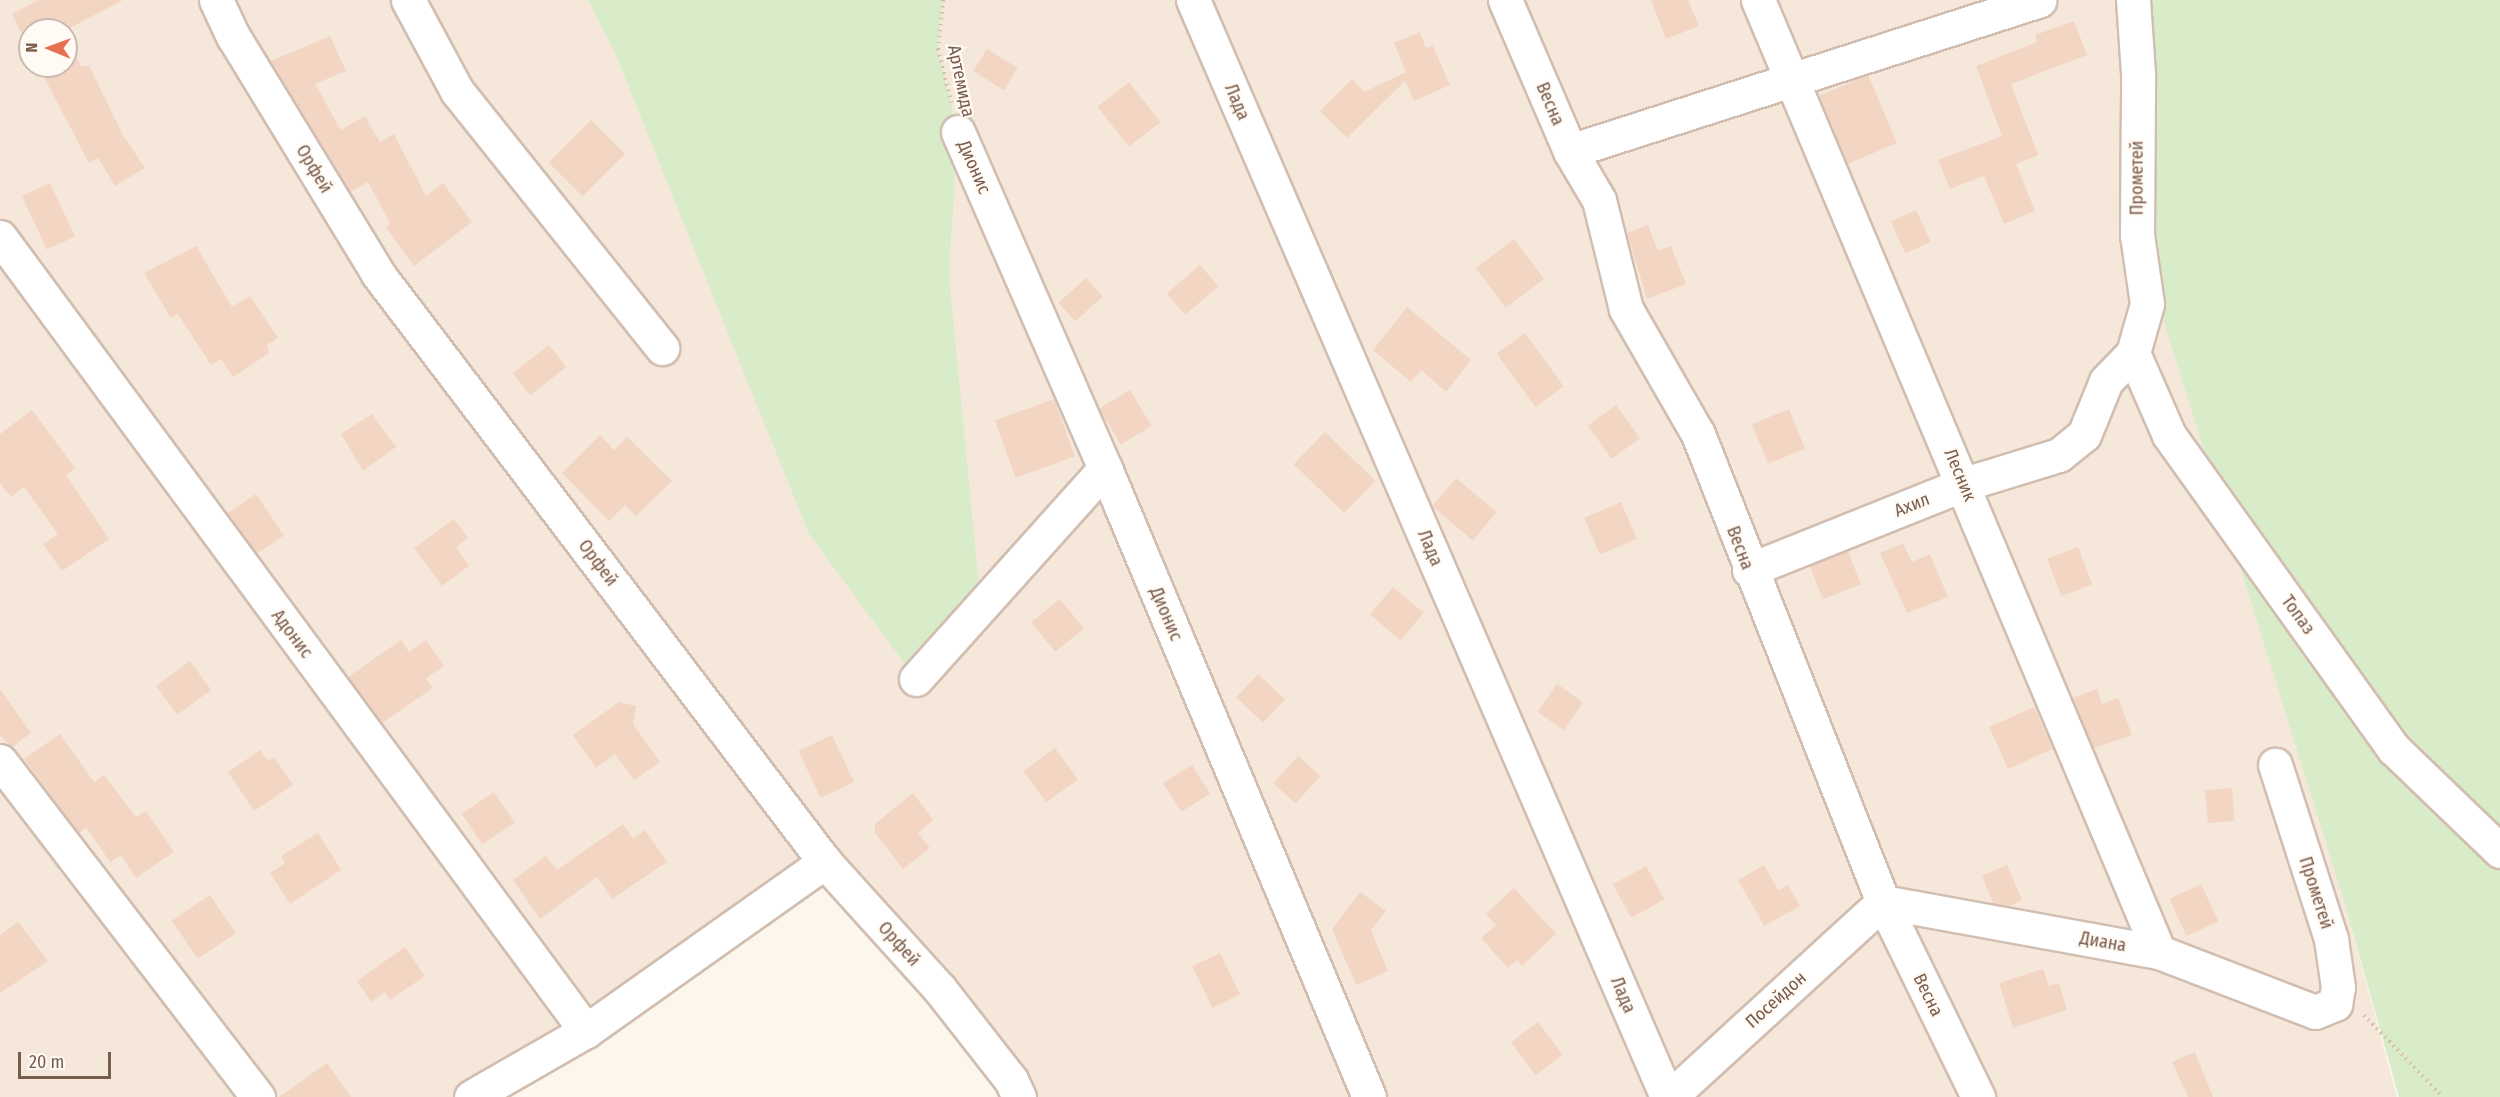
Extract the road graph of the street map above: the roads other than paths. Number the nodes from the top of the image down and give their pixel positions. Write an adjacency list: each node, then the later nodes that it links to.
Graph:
1 (216, 0): 22 (street, Орфей)
2 (408, 0): 13 (street)
3 (1193, 0): 31 (street, Лада)
4 (1505, 0): 11 (street, Весна)
5 (1758, 0): 9 (street, Лесник)
6 (2039, 0): 8 (street)
7 (2133, 0): 14 (street, Прометей)
8 (1976, 9): 9 (street)
9 (1790, 80): 11 (street); 16 (street, Лесник)
10 (958, 132): 15 (street, Дионис)
11 (1570, 151): 17 (street, Весна)
12 (0, 237): 26 (street, Адонис)
13 (662, 348)
14 (2133, 353): 16 (street, Ахил); 21 (street, Топаз)
15 (1105, 468): 18 (street); 30 (street, Дионис)
16 (1964, 484): 17 (street, Ахил); 24 (street, Лесник)
17 (1749, 570): 23 (street, Весна)
18 (916, 679)
19 (0, 761): 27 (street)
20 (2275, 765): 25 (street, Прометей)
21 (2500, 851)
22 (825, 862): 26 (street); 29 (street, Орфей)
23 (1882, 902): 24 (street, Диана); 31 (street, Посейдон); 32 (street, Весна)
24 (2158, 952): 25 (street, Диана)
25 (2315, 1012)
26 (586, 1031): 28 (street)
27 (258, 1097)
28 (471, 1097)
29 (1019, 1097)
30 (1369, 1097)
31 (1669, 1097)
32 (1978, 1097)

